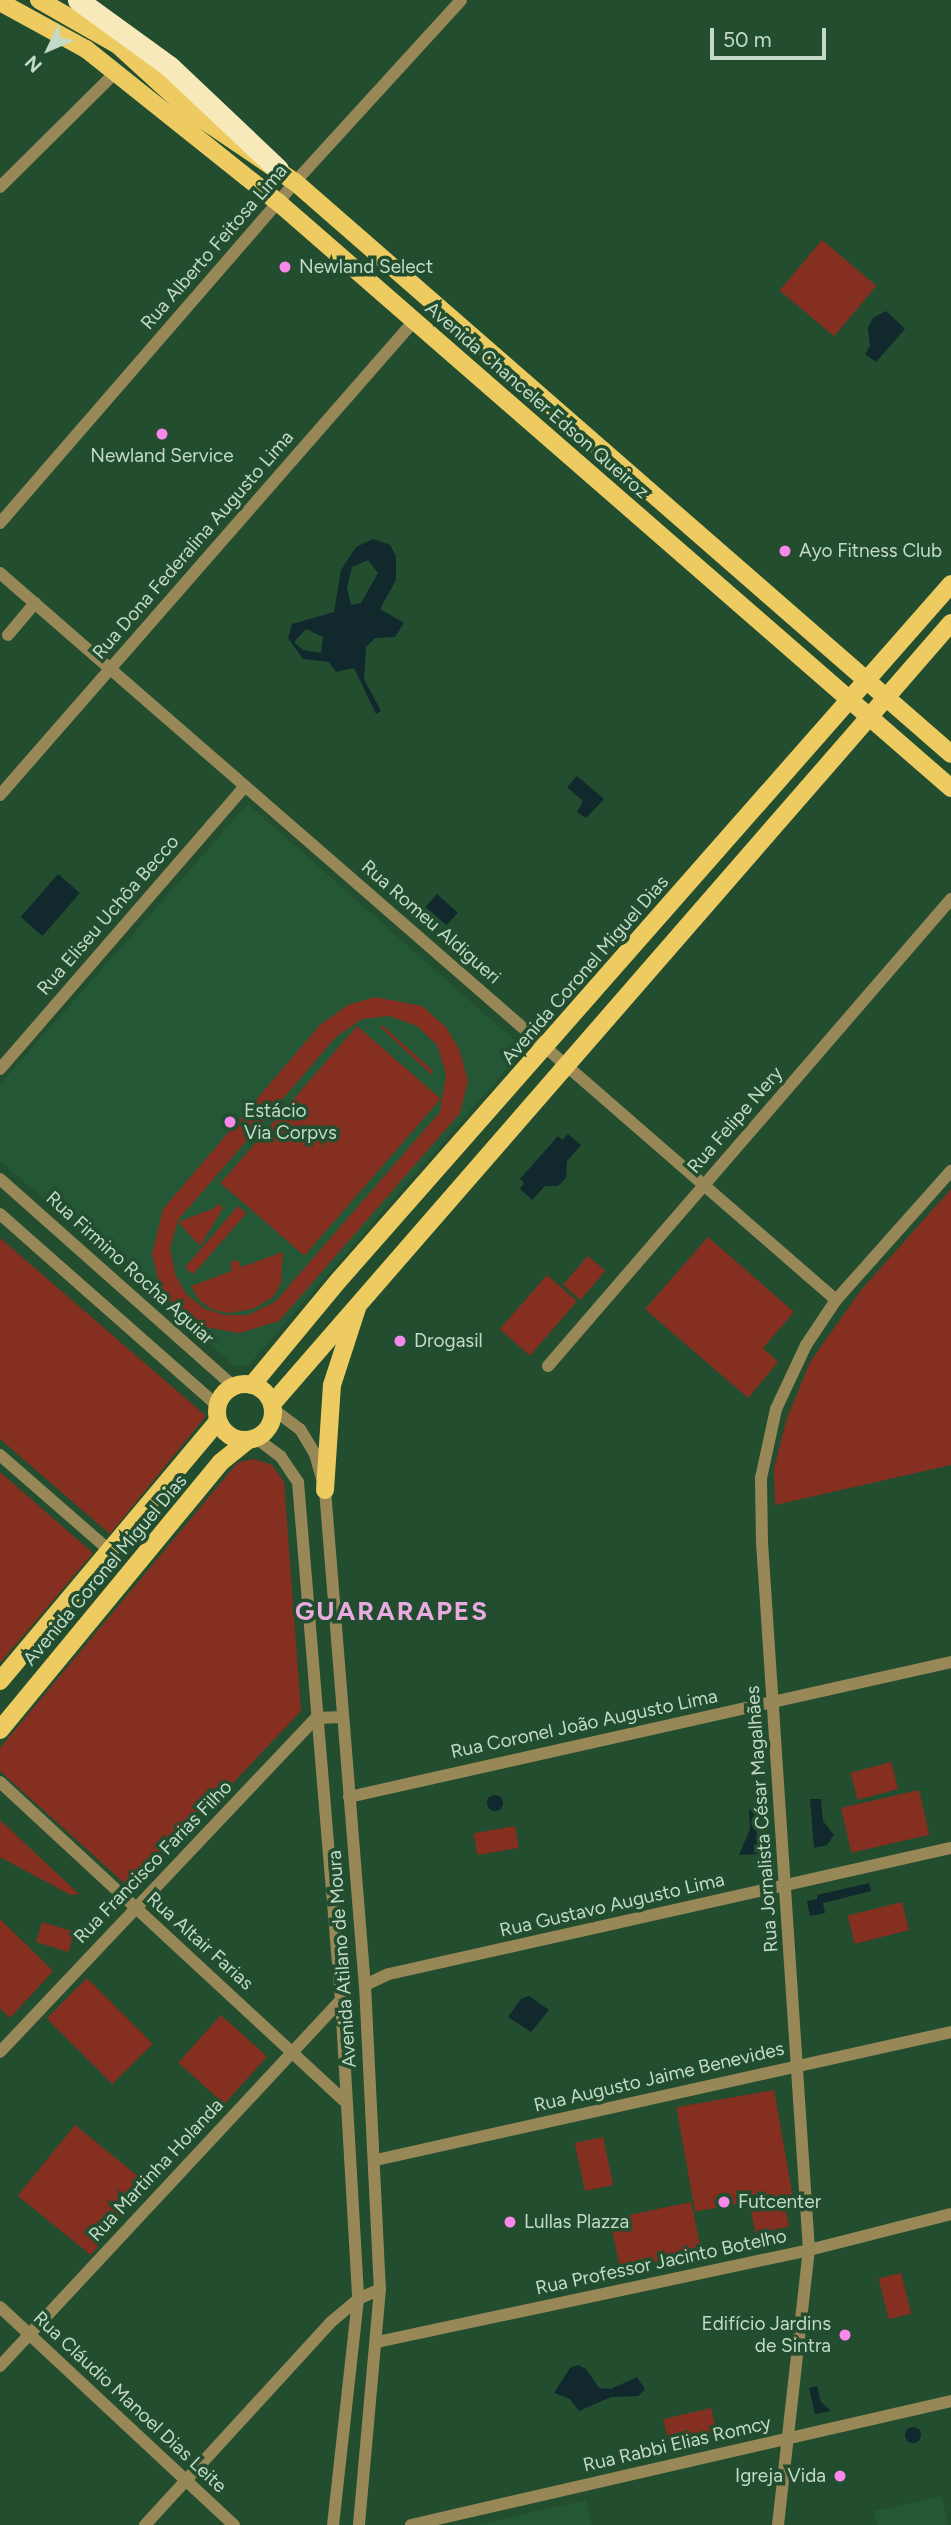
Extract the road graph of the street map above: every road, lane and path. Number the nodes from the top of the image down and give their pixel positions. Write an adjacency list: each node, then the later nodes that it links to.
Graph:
1 (39, 0): 6 (main road, Avenida Chanceler Edson Queiroz)
2 (78, 0): 6 (highway)
3 (461, 0): 7 (street, Rua Alberto Feitosa Lima)
4 (0, 2): 5 (main road, Avenida Chanceler Edson Queiroz)
5 (116, 72): 8 (street); 9 (main road, Avenida Chanceler Edson Queiroz)
6 (278, 169): 7 (main road, Avenida Chanceler Edson Queiroz)
7 (295, 182): 9 (street, Rua Alberto Feitosa Lima); 12 (main road, Avenida Chanceler Edson Queiroz)
8 (0, 187)
9 (279, 203): 10 (main road, Avenida Chanceler Edson Queiroz); 13 (street, Rua Alberto Feitosa Lima)
10 (414, 321): 11 (main road, Avenida Chanceler Edson Queiroz); 21 (street, Rua Dona Federalina Augusto Lima)
11 (571, 457): 12 (main road); 18 (main road, Avenida Chanceler Edson Queiroz)
12 (639, 482): 16 (main road, Avenida Chanceler Edson Queiroz)
13 (0, 523)
14 (0, 573): 17 (street, Rua Romeu Aldigueri)
15 (951, 584): 22 (main road, Avenida Coronel Miguel Dias)
16 (763, 590): 18 (main road); 22 (main road, Avenida Chanceler Edson Queiroz)
17 (35, 603): 20 (street); 21 (street, Rua Romeu Aldigueri)
18 (746, 610): 24 (main road, Avenida Chanceler Edson Queiroz)
19 (951, 623): 23 (main road)
20 (8, 635)
21 (110, 670): 27 (street, Rua Romeu Aldigueri); 29 (street, Rua Dona Federalina Augusto Lima)
22 (867, 680): 23 (main road, Avenida Chanceler Edson Queiroz); 24 (main road, Avenida Coronel Miguel Dias)
23 (886, 697): 25 (main road); 26 (main road, Avenida Chanceler Edson Queiroz)
24 (850, 700): 25 (main road, Avenida Chanceler Edson Queiroz); 31 (main road, Avenida Coronel Miguel Dias)
25 (870, 717): 28 (main road, Avenida Chanceler Edson Queiroz); 32 (main road)
26 (951, 754)
27 (246, 786): 33 (street, Rua Romeu Aldigueri); 35 (street, Rua Eliseu Uchôa Becco)
28 (951, 788)
29 (0, 795)
30 (951, 898): 38 (street, Rua Felipe Nery)
31 (673, 902): 32 (main road); 33 (main road, Avenida Coronel Miguel Dias)
32 (692, 919): 34 (main road)
33 (546, 1049): 34 (street, Rua Romeu Aldigueri); 43 (main road, Avenida Coronel Miguel Dias)
34 (566, 1066): 38 (street, Rua Romeu Aldigueri); 40 (main road)
35 (0, 1069)
36 (951, 1171): 41 (street, Rua Jornalista César Magalhães)
37 (0, 1179): 44 (street, Rua Firmino Rocha Aguiar)
38 (702, 1188): 41 (street, Rua Romeu Aldigueri); 42 (street, Rua Felipe Nery)
39 (0, 1214): 46 (street)
40 (361, 1296): 45 (main road); 49 (main road)
41 (836, 1300): 53 (street, Rua Jornalista César Magalhães)
42 (548, 1366)
43 (253, 1385): 44 (main road); 45 (main road)
44 (234, 1387): 46 (main road)
45 (272, 1406): 47 (main road); 49 (street, Avenida Atilano de Moura)
46 (218, 1414): 47 (main road); 50 (main road, Avenida Coronel Miguel Dias)
47 (251, 1439): 55 (street, Avenida Atilano de Moura); 56 (main road, Avenida Coronel Miguel Dias)
48 (0, 1455): 50 (street)
49 (325, 1490): 54 (street, Avenida Atilano de Moura)
50 (109, 1550): 52 (main road, Avenida Coronel Miguel Dias)
51 (951, 1662): 53 (street, Rua Coronel João Augusto Lima)
52 (0, 1681)
53 (772, 1702): 58 (street, Rua Coronel João Augusto Lima); 60 (street, Rua Jornalista César Magalhães)
54 (343, 1717): 55 (street); 58 (street, Avenida Atilano de Moura)
55 (316, 1718): 61 (street, Rua Francisco Farias Filho); 63 (street, Avenida Atilano de Moura)
56 (0, 1730)
57 (0, 1782): 61 (street, Rua Altair Farias)
58 (349, 1797): 62 (street, Avenida Atilano de Moura)
59 (951, 1848): 60 (street, Rua Gustavo Augusto Lima)
60 (785, 1886): 62 (street, Rua Gustavo Augusto Lima); 67 (street, Rua Jornalista César Magalhães)
61 (134, 1908): 65 (street, Rua Altair Farias); 66 (street, Rua Francisco Farias Filho)
62 (365, 1985): 69 (street, Avenida Atilano de Moura)
63 (341, 2000): 65 (street, Rua Martinha Holanda); 68 (street, Avenida Atilano de Moura)
64 (951, 2032): 67 (street, Rua Augusto Jaime Benevides)
65 (293, 2051): 68 (street, Rua Altair Farias); 75 (street, Rua Martinha Holanda)
66 (0, 2052)
67 (800, 2065): 69 (street, Rua Augusto Jaime Benevides); 71 (street, Rua Jornalista César Magalhães)
68 (344, 2100): 73 (street, Avenida Atilano de Moura)
69 (376, 2160): 72 (street, Avenida Atilano de Moura)
70 (951, 2214): 71 (street, Rua Professor Jacinto Botelho)
71 (808, 2250): 76 (street, Rua Professor Jacinto Botelho); 79 (street, Rua Jornalista César Magalhães)
72 (380, 2290): 73 (street); 76 (street, Avenida Atilano de Moura)
73 (358, 2299): 80 (street); 83 (street, Avenida Atilano de Moura)
74 (0, 2307): 75 (street, Rua Cláudio Manoel Dias Leite)
75 (29, 2334): 77 (street, Rua Martinha Holanda); 80 (street, Rua Cláudio Manoel Dias Leite)
76 (377, 2342): 84 (street, Avenida Atilano de Moura)
77 (0, 2366)
78 (951, 2401): 79 (street, Rua Rabbi Elias Romcy)
79 (789, 2438): 85 (street, Rua Rabbi Elias Romcy); 86 (street, Rua Jornalista César Magalhães)
80 (186, 2480): 81 (street); 82 (street, Rua Cláudio Manoel Dias Leite)
81 (145, 2525)
82 (234, 2525)
83 (333, 2525)
84 (359, 2525)
85 (411, 2525)
86 (778, 2525)

